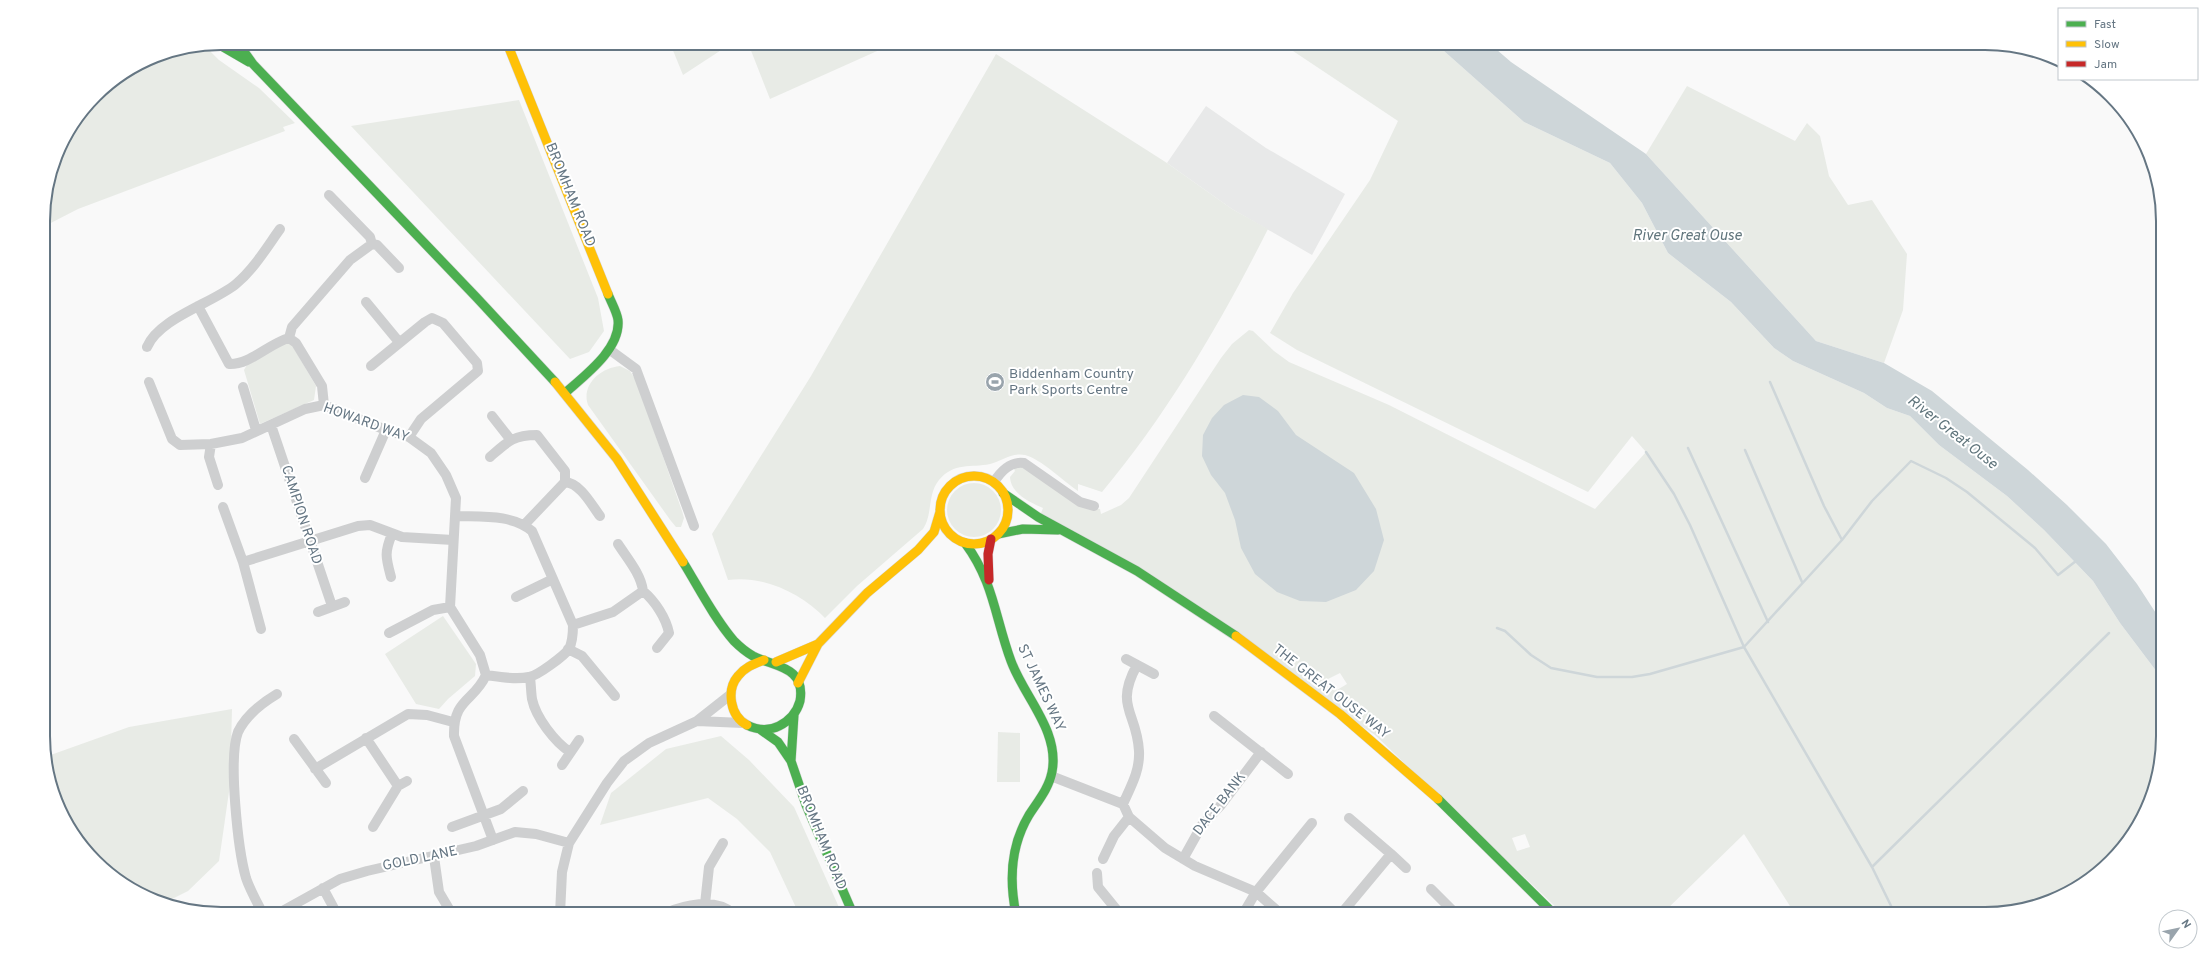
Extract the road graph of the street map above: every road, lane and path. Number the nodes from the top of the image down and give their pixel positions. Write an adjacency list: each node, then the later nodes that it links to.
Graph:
1 (228, 50): 4 (main road)
2 (243, 50): 4 (main road)
3 (510, 50): 14 (main road, BROMHAM ROAD)
4 (253, 64): 18 (main road)
5 (329, 195): 7 (street)
6 (280, 229): 10 (street)
7 (372, 244): 8 (street); 11 (street)
8 (399, 268)
9 (366, 302): 12 (street)
10 (198, 306): 11 (street); 13 (street)
11 (289, 338): 19 (street)
12 (399, 342): 15 (street); 24 (street)
13 (147, 347)
14 (610, 350): 18 (main road, BROMHAM ROAD); 39 (street)
15 (371, 366)
16 (149, 382): 26 (street, HOWARD WAY)
17 (243, 387): 22 (street)
18 (565, 393): 63 (main road)
19 (324, 405): 21 (street, HOWARD WAY); 23 (street, HOWARD WAY)
20 (492, 416): 25 (street)
21 (271, 425): 22 (street, HOWARD WAY); 44 (street, CAMPION ROAD)
22 (256, 430): 26 (street, HOWARD WAY)
23 (386, 430): 24 (street, HOWARD WAY); 28 (street)
24 (409, 437): 36 (street, HOWARD WAY)
25 (510, 439): 27 (street); 29 (street)
26 (211, 444): 31 (street)
27 (490, 457)
28 (365, 478)
29 (565, 482): 37 (street); 38 (street)
30 (994, 482): 32 (main road); 33 (street); 35 (main road)
31 (218, 485)
32 (1004, 493): 40 (main road, THE GREAT OUSE WAY); 42 (main road)
33 (1094, 506)
34 (224, 507): 50 (street)
35 (940, 512): 45 (main road); 49 (main road)
36 (456, 516): 38 (street); 43 (street, HOWARD WAY)
37 (600, 516)
38 (525, 524): 52 (street)
39 (694, 526)
40 (1062, 530): 42 (main road, THE GREAT OUSE WAY); 135 (main road, THE GREAT OUSE WAY)
41 (392, 534): 43 (street); 44 (street); 51 (street)
42 (995, 536): 45 (main road); 53 (main road)
43 (453, 540): 58 (street, HOWARD WAY)
44 (309, 541): 50 (street); 57 (street, CAMPION ROAD)
45 (962, 541): 46 (main road); 53 (main road)
46 (947, 543)
47 (618, 544): 54 (street)
48 (933, 546): 49 (main road)
49 (918, 550): 64 (main road)
50 (243, 562): 61 (street)
51 (391, 577)
52 (553, 579): 55 (street); 60 (street)
53 (990, 586): 96 (main road, ST JAMES WAY)
54 (643, 592): 60 (street); 65 (street)
55 (516, 597)
56 (345, 602): 57 (street)
57 (332, 606): 59 (street)
58 (450, 607): 62 (street); 74 (street)
59 (318, 612)
60 (573, 624): 66 (street)
61 (261, 629)
62 (389, 634)
63 (730, 636): 67 (main road); 69 (main road)
64 (818, 644): 70 (main road); 77 (main road)
65 (657, 648)
66 (568, 649): 75 (street); 80 (street)
67 (733, 654)
68 (1126, 659): 71 (street)
69 (764, 660): 70 (main road); 76 (main road)
70 (776, 662): 77 (main road)
71 (1137, 665): 73 (street); 101 (street)
72 (734, 666): 76 (main road)
73 (1154, 674)
74 (486, 675): 75 (street); 84 (street)
75 (530, 677): 90 (street)
76 (734, 680): 79 (main road)
77 (798, 683): 81 (main road)
78 (277, 694): 121 (street)
79 (730, 695): 83 (street); 85 (main road)
80 (615, 696)
81 (794, 715): 86 (main road); 92 (main road, BROMHAM ROAD)
82 (1214, 716): 91 (street)
83 (697, 721): 85 (street); 109 (street)
84 (453, 722): 87 (street); 102 (street)
85 (747, 724): 86 (main road)
86 (761, 730): 92 (main road, BROMHAM ROAD)
87 (366, 738): 94 (street); 99 (street)
88 (294, 739): 94 (street)
89 (579, 740): 90 (street)
90 (570, 752): 93 (street)
91 (1261, 752): 95 (street); 113 (street, DACE BANK)
92 (791, 761): 128 (main road, BROMHAM ROAD)
93 (562, 765)
94 (315, 769): 98 (street)
95 (1288, 774)
96 (1051, 776): 101 (street); 129 (main road, ST JAMES WAY)
97 (407, 781): 99 (street)
98 (326, 783)
99 (398, 786): 106 (street)
100 (523, 791): 102 (street)
101 (1123, 804): 103 (street)
102 (485, 816): 107 (street); 108 (street)
103 (1129, 817): 113 (street); 114 (street)
104 (1349, 818): 111 (street)
105 (1312, 823): 119 (street)
106 (373, 827)
107 (452, 827)
108 (493, 840): 109 (street, GOLD LANE); 112 (street, GOLD LANE)
109 (569, 843): 125 (street)
110 (723, 843): 120 (street)
111 (1391, 854): 115 (street); 133 (street)
112 (434, 857): 117 (street, GOLD LANE); 124 (street)
113 (1183, 858): 119 (street)
114 (1103, 859)
115 (1406, 868)
116 (1097, 873): 130 (street)
117 (323, 888): 122 (street, GOLD LANE); 123 (street)
118 (1431, 889): 134 (street)
119 (1256, 892): 131 (street); 132 (street)
120 (705, 904): 126 (street); 127 (street)
121 (260, 907)
122 (289, 907)
123 (333, 907)
124 (448, 907)
125 (560, 907)
126 (684, 907)
127 (718, 907)
128 (849, 907)
129 (1014, 907)
130 (1114, 907)
131 (1247, 907)
132 (1273, 907)
133 (1347, 907)
134 (1446, 907)
135 (1547, 907)

